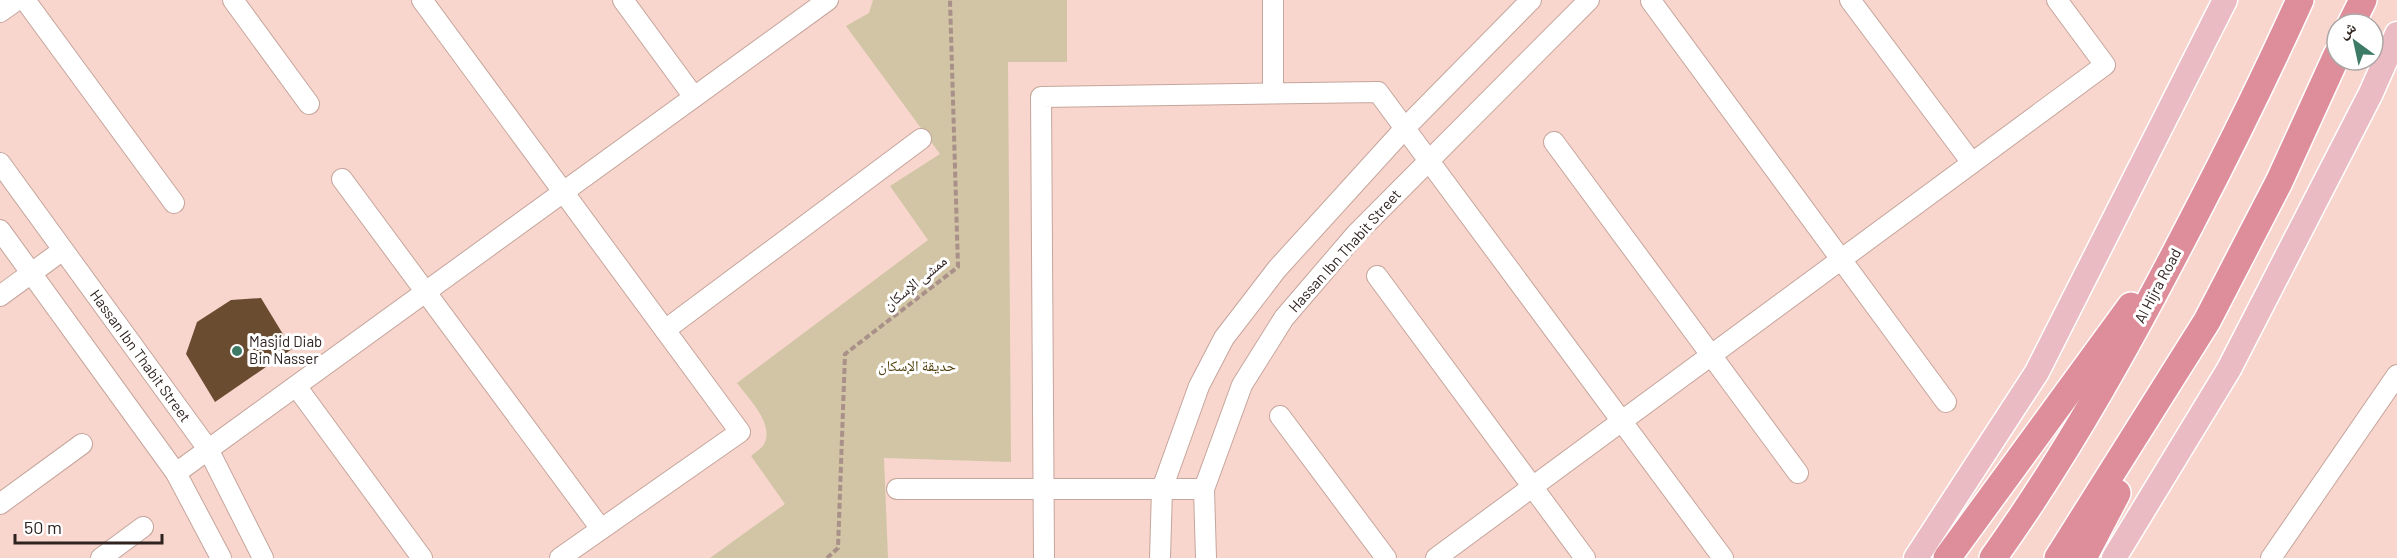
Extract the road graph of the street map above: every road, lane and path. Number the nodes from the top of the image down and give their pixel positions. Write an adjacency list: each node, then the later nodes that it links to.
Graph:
1 (17, 0): 16 (street)
2 (25, 0): 31 (street)
3 (233, 0): 21 (street)
4 (422, 0): 30 (street)
5 (623, 0): 20 (street)
6 (828, 0): 20 (street)
7 (950, 0): 65 (path, ممشى الإسكان)
8 (1273, 0): 19 (street)
9 (1532, 0): 22 (street)
10 (1589, 0): 25 (street, Hassan Ibn Thabit Street)
11 (1850, 0): 26 (street)
12 (2058, 0): 26 (street)
13 (2225, 0): 73 (main road)
14 (2300, 0): 29 (highway, Al Hijra Road)
15 (1651, 1): 34 (street)
16 (0, 12)
17 (2397, 34): 78 (main road)
18 (2329, 72): 42 (highway)
19 (1273, 93): 22 (street); 53 (street)
20 (694, 97): 30 (street)
21 (309, 104)
22 (1406, 127): 25 (street); 54 (street)
23 (921, 139): 39 (street)
24 (1554, 142): 40 (street)
25 (1430, 161): 46 (street); 55 (street, Hassan Ibn Thabit Street)
26 (1972, 163): 34 (street)
27 (0, 164): 33 (street, Hassan Ibn Thabit Street)
28 (342, 179): 37 (street)
29 (2212, 182): 74 (highway); 75 (highway, Al Hijra Road)
30 (564, 192): 37 (street); 39 (street)
31 (174, 202)
32 (0, 230): 35 (street)
33 (63, 250): 35 (street); 48 (street, Hassan Ibn Thabit Street)
34 (1841, 260): 40 (street); 44 (street)
35 (31, 273): 38 (street); 49 (street)
36 (1377, 276): 51 (street)
37 (426, 292): 43 (street); 58 (street)
38 (0, 296)
39 (665, 330): 58 (street)
40 (1711, 355): 46 (street); 50 (street)
41 (2397, 375): 59 (street)
42 (2173, 379): 76 (highway); 77 (highway)
43 (296, 386): 48 (street); 63 (street)
44 (1946, 402)
45 (1281, 416): 69 (street)
46 (1622, 421): 51 (street); 72 (street)
47 (82, 444): 56 (street)
48 (208, 449): 49 (street); 62 (street, Hassan Ibn Thabit Street)
49 (176, 473): 61 (street)
50 (1798, 473)
51 (1533, 487): 70 (street); 71 (street)
52 (897, 489): 53 (street)
53 (1044, 489): 54 (street); 66 (street)
54 (1161, 489): 55 (street); 67 (street)
55 (1204, 489): 68 (street, Hassan Ibn Thabit Street)
56 (0, 504)
57 (143, 527): 60 (street)
58 (601, 529): 64 (street)
59 (2281, 554)
60 (101, 558)
61 (221, 558)
62 (263, 558)
63 (422, 558)
64 (560, 558)
65 (827, 558)
66 (1044, 558)
67 (1160, 558)
68 (1206, 558)
69 (1386, 558)
70 (1436, 558)
71 (1585, 558)
72 (1723, 558)
73 (1916, 558)
74 (1947, 558)
75 (1993, 558)
76 (2058, 558)
77 (2083, 558)
78 (2114, 558)

